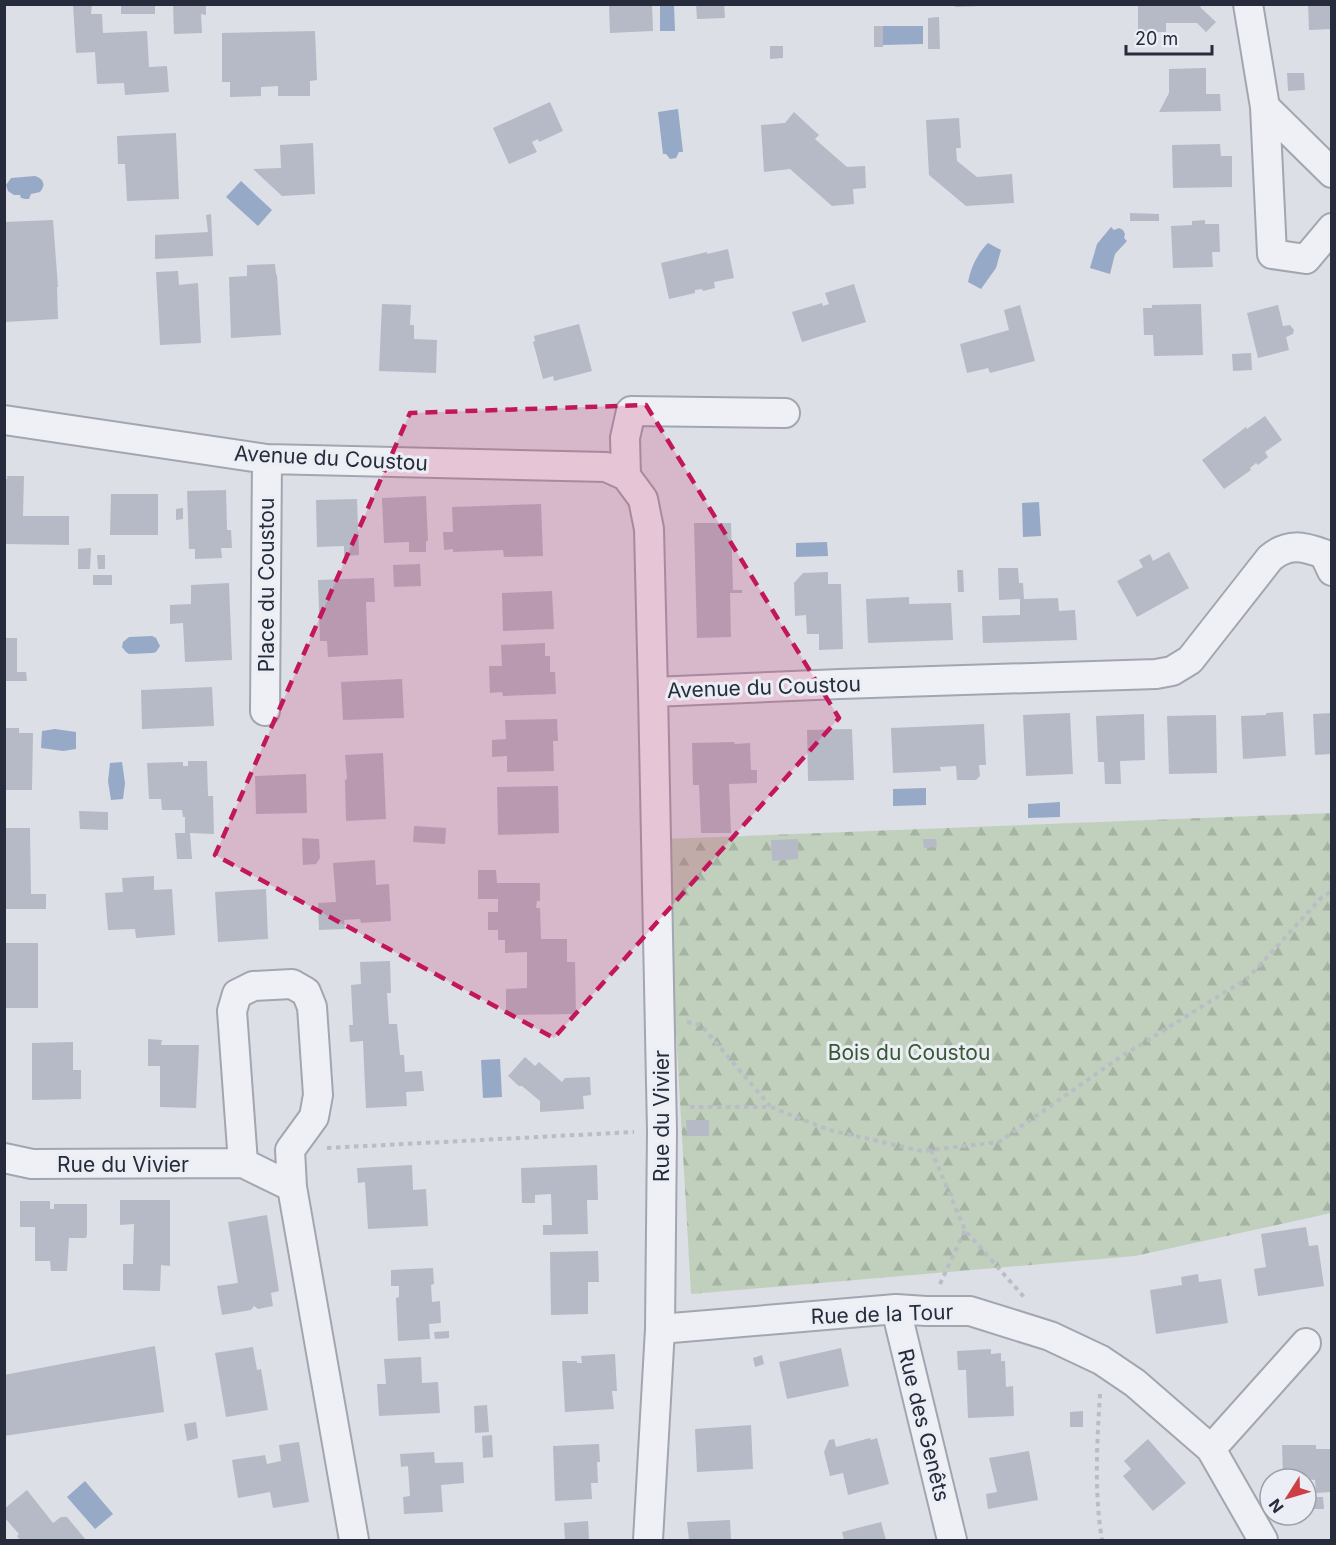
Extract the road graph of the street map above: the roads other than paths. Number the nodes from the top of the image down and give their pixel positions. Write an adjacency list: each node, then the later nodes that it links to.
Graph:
1 (1248, 4): 2 (street)
2 (1265, 107): 3 (street); 4 (street)
3 (1332, 173)
4 (1332, 228)
5 (785, 413): 8 (street)
6 (4, 420): 7 (street, Avenue du Coustou)
7 (267, 459): 8 (street, Avenue du Coustou); 11 (street, Place du Coustou)
8 (626, 476): 10 (street, Avenue du Coustou)
9 (1332, 571): 10 (street, Avenue du Coustou)
10 (653, 692): 16 (street, Rue du Vivier)
11 (265, 711)
12 (4, 1158): 13 (street, Rue du Vivier)
13 (243, 1163): 14 (street, Rue du Vivier); 14 (street)
14 (292, 1186): 19 (street)
15 (896, 1309): 16 (street, Rue de la Tour); 18 (street, Rue de la Tour); 21 (street, Rue des Genêts)
16 (660, 1329): 20 (street, Rue du Vivier)
17 (1306, 1343): 18 (street)
18 (1211, 1449): 22 (street, Rue de la Tour)
19 (354, 1540)
20 (648, 1540)
21 (952, 1540)
22 (1263, 1540)

